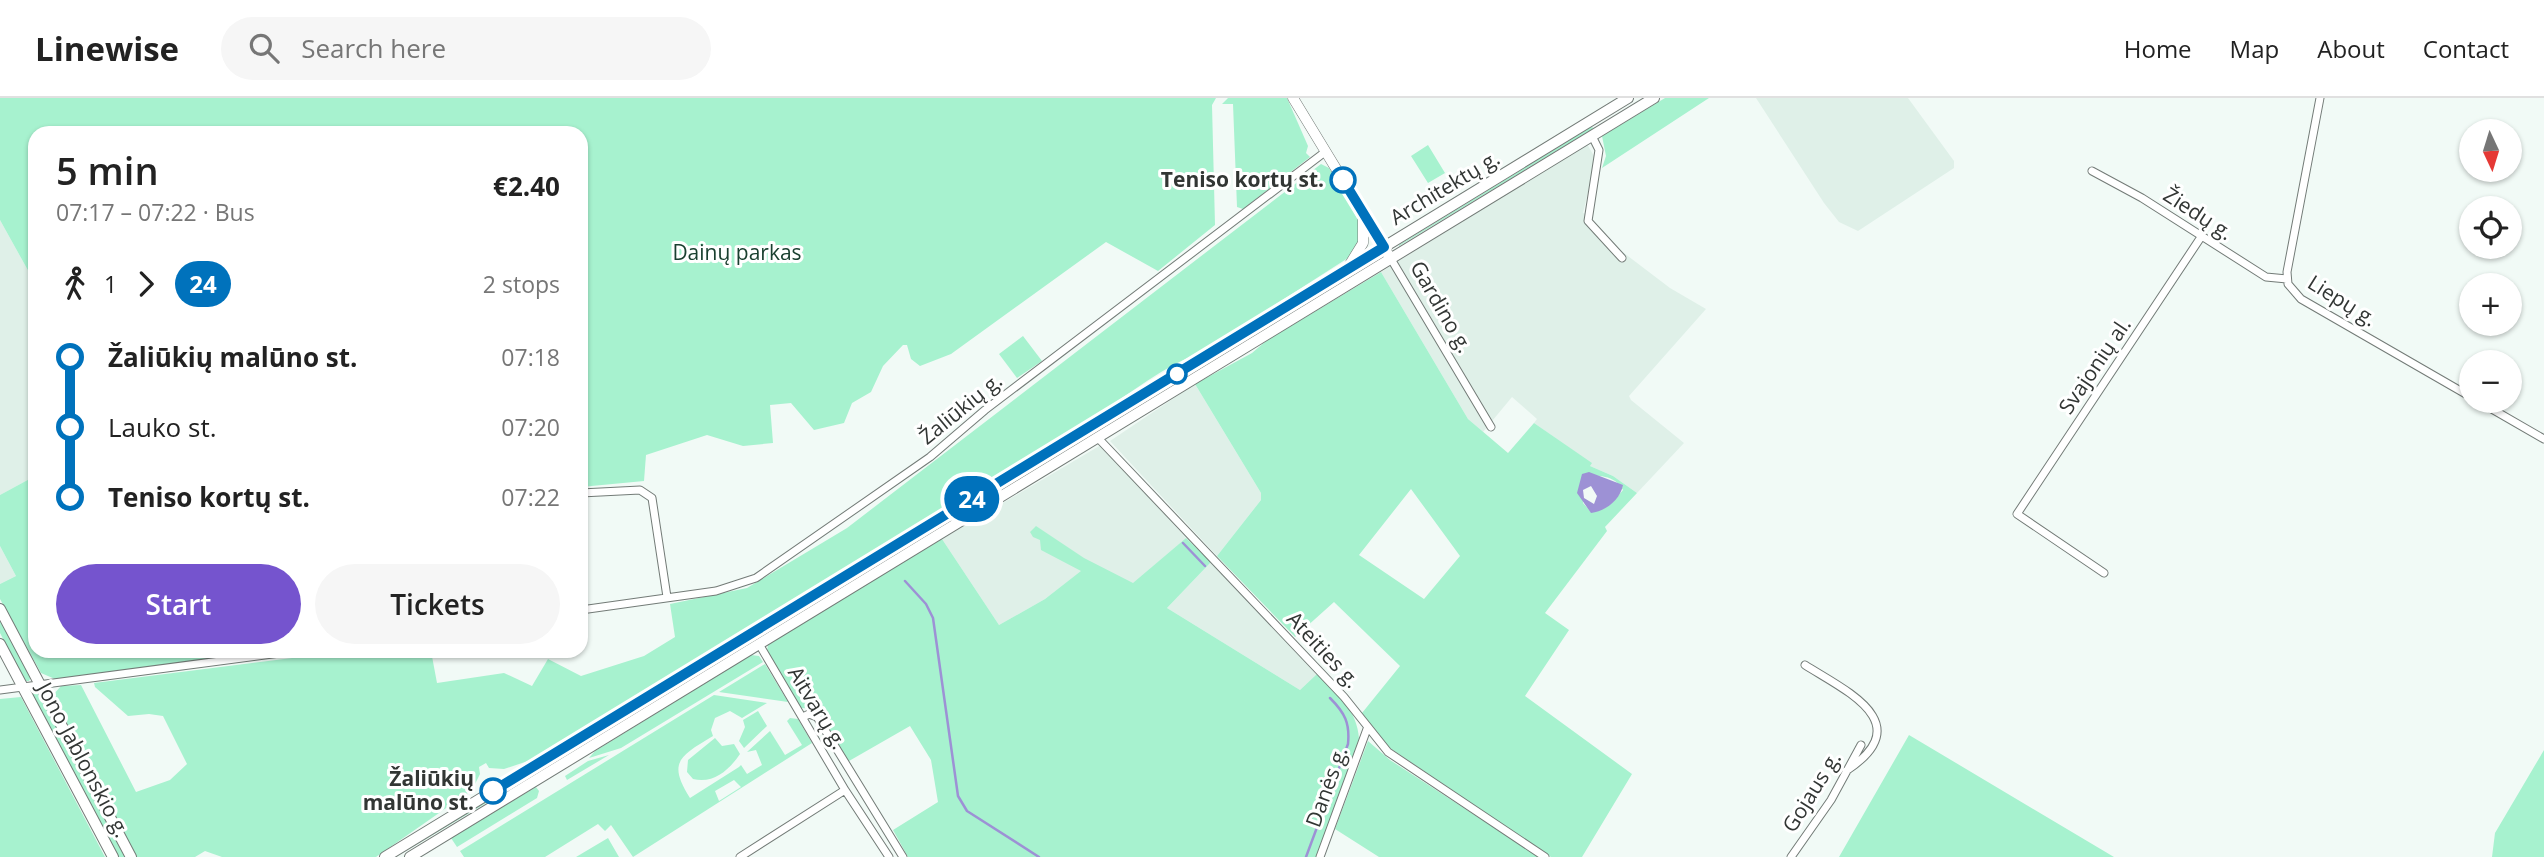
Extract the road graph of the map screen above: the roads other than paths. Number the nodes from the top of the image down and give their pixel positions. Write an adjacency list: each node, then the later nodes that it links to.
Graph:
1 (1293, 98): 7 (main road, Gardino g.)
2 (1628, 98): 5 (main road, Architektų g.)
3 (1654, 98): 6 (main road, Architektų g.)
4 (2320, 98): 15 (street, Liepų g.)
5 (1594, 119): 6 (main road); 11 (main road, Architektų g.)
6 (1597, 133): 12 (street); 13 (main road, Architektų g.)
7 (1325, 152): 9 (main road, Gardino g.); 26 (street, Žaliūkių g.)
8 (2092, 171): 10 (street, Žiedų g.)
9 (1360, 209): 11 (main road, Gardino g.); 14 (main road)
10 (2201, 237): 15 (street, Žiedų g.); 23 (street, Svajonių al.)
11 (1384, 247): 13 (main road, Gardino g.); 14 (main road, Architektų g.)
12 (1622, 258)
13 (1391, 259): 18 (street, Gardino g.); 20 (main road, Architektų g.)
14 (1346, 270): 19 (main road, Architektų g.)
15 (2287, 279): 16 (street, Liepų g.)
16 (2459, 390)
17 (2498, 413): 21 (street)
18 (1491, 427)
19 (1090, 428): 20 (main road); 24 (main road, Architektų g.)
20 (1098, 438): 25 (main road, Architektų g.); 39 (street, Ateities g.)
21 (2544, 439)
22 (588, 493): 26 (street)
23 (2104, 573)
24 (850, 574): 25 (main road); 36 (main road, Architektų g.)
25 (857, 584): 30 (main road, Architektų g.)
26 (667, 597): 28 (street, Žaliūkių g.)
27 (0, 609): 33 (main road, Jono Jablonskio g.)
28 (588, 609)
29 (0, 644): 34 (main road, Jono Jablonskio g.)
30 (759, 644): 37 (main road, Architektų g.); 38 (street, Aitvarų g.)
31 (233, 658): 33 (street)
32 (1805, 665): 41 (street)
33 (40, 684): 34 (street); 44 (main road, Jono Jablonskio g.)
34 (22, 687): 35 (street); 43 (main road, Jono Jablonskio g.)
35 (0, 690)
36 (659, 690): 37 (main road); 45 (main road, Architektų g.)
37 (666, 701): 46 (main road, Architektų g.)
38 (803, 717): 42 (street, Aitvarų g.); 49 (street)
39 (1367, 729): 50 (street, Danės g.); 51 (street, Ateities g.)
40 (1861, 745): 41 (street, Gojaus g.)
41 (1846, 771): 52 (street, Gojaus g.)
42 (845, 790): 47 (street); 48 (street, Aitvarų g.)
43 (113, 857)
44 (131, 857)
45 (386, 857)
46 (410, 857)
47 (740, 857)
48 (889, 857)
49 (903, 857)
50 (1320, 857)
51 (1545, 857)
52 (1791, 857)

